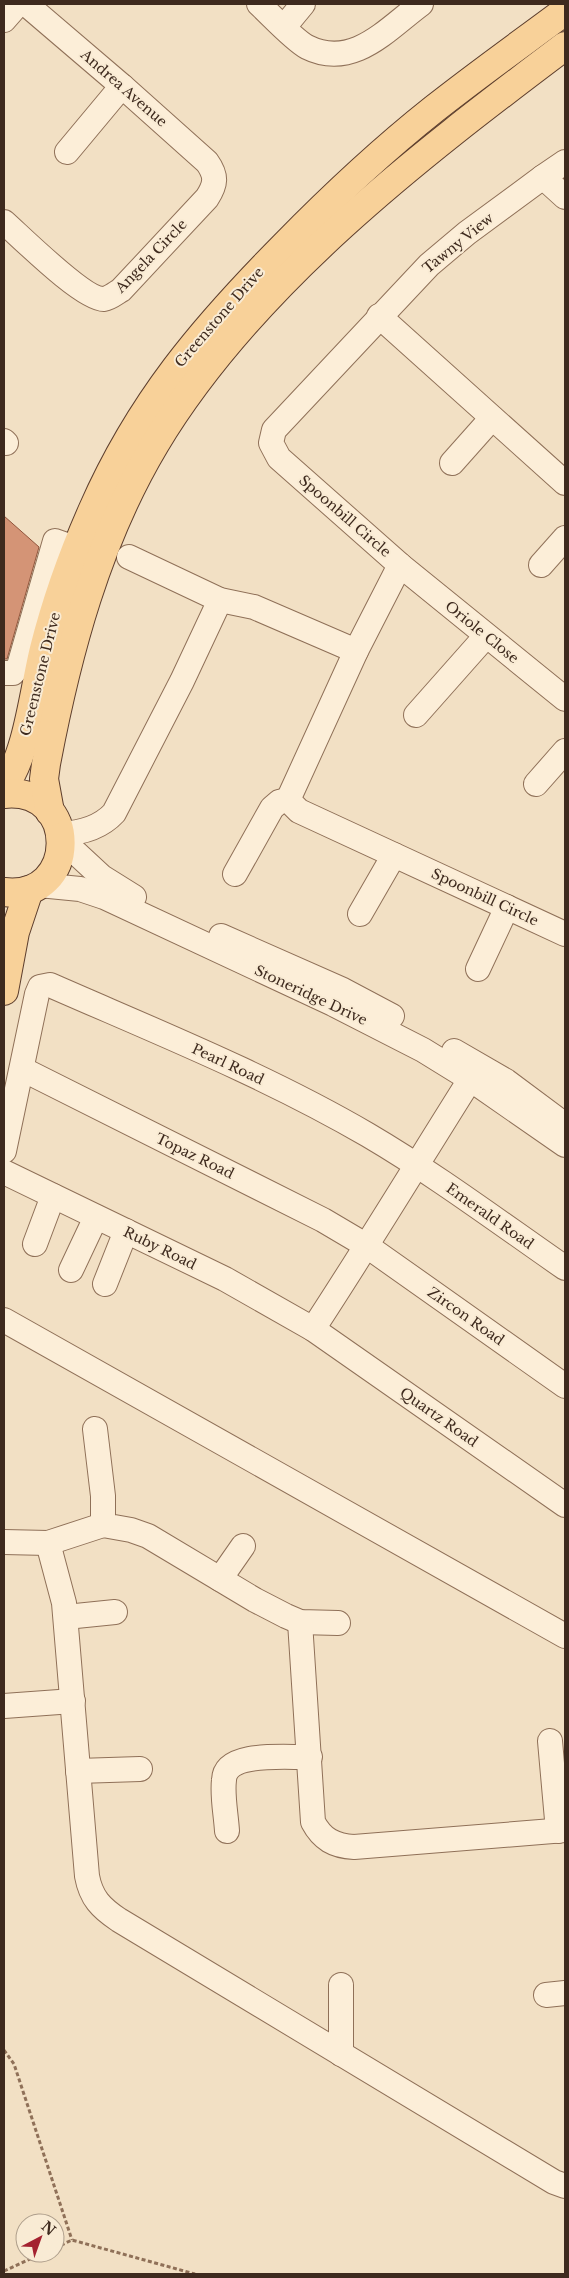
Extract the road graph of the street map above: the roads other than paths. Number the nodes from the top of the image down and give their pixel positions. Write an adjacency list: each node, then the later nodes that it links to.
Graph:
1 (18, 4): 7 (street)
2 (26, 4): 10 (street, Andrea Avenue)
3 (259, 4): 8 (street)
4 (303, 4): 8 (street)
5 (421, 4): 8 (street)
6 (565, 11): 22 (main road, Greenstone Drive)
7 (4, 20)
8 (284, 27)
9 (565, 46): 37 (main road, Greenstone Drive)
10 (122, 86): 11 (street); 14 (street, Andrea Avenue)
11 (67, 152)
12 (565, 162): 13 (street, Tawny View)
13 (543, 177): 15 (street); 17 (street, Tawny View)
14 (215, 179): 16 (street, Angela Circle)
15 (565, 197)
16 (4, 222)
17 (380, 316): 18 (street); 24 (street, Spoonbill Circle)
18 (492, 418): 19 (street); 20 (street)
19 (452, 463)
20 (565, 483)
21 (565, 538): 25 (street)
22 (65, 545): 29 (street); 34 (main road, Greenstone Drive)
23 (128, 557): 26 (street)
24 (400, 565): 27 (street, Oriole Close); 28 (street, Spoonbill Circle)
25 (541, 565)
26 (220, 600): 28 (street); 37 (street)
27 (486, 636): 30 (street, Oriole Close); 31 (street)
28 (356, 651): 36 (street, Spoonbill Circle)
29 (4, 673)
30 (565, 699)
31 (416, 715)
32 (565, 751): 33 (street)
33 (536, 784)
34 (4, 786)
35 (4, 794): 37 (main road)
36 (288, 800): 38 (street, Spoonbill Circle); 39 (street)
37 (57, 828): 40 (main road, Greenstone Drive); 47 (street, Stoneridge Drive)
38 (394, 855): 41 (street, Spoonbill Circle); 42 (street)
39 (235, 874)
40 (24, 889): 45 (main road); 47 (street, Stoneridge Drive)
41 (506, 908): 43 (street, Spoonbill Circle); 44 (street)
42 (360, 914)
43 (565, 934)
44 (478, 969)
45 (4, 992)
46 (22, 1069): 50 (street); 51 (street, Pearl Road); 57 (street, Topaz Road)
47 (475, 1072): 48 (street, Stoneridge Drive); 49 (street, Stoneridge Drive); 51 (street)
48 (565, 1125)
49 (565, 1144)
50 (4, 1151)
51 (415, 1164): 57 (street); 58 (street, Emerald Road)
52 (4, 1172): 53 (street, Ruby Road)
53 (53, 1196): 54 (street, Ruby Road); 56 (street)
54 (96, 1216): 55 (street, Ruby Road); 59 (street)
55 (126, 1231): 60 (street); 62 (street, Ruby Road)
56 (36, 1244)
57 (367, 1246): 62 (street); 63 (street, Zircon Road)
58 (565, 1268)
59 (71, 1270)
60 (105, 1284)
61 (4, 1320): 75 (street)
62 (313, 1328): 65 (street, Quartz Road)
63 (565, 1386)
64 (95, 1429): 66 (street)
65 (565, 1505)
66 (103, 1525): 68 (street); 70 (street)
67 (4, 1542): 68 (street)
68 (48, 1543): 72 (street)
69 (243, 1546): 70 (street)
70 (220, 1579): 73 (street)
71 (115, 1612): 72 (street)
72 (66, 1617): 76 (street)
73 (300, 1622): 74 (street); 79 (street)
74 (338, 1623)
75 (565, 1636)
76 (73, 1701): 77 (street); 81 (street)
77 (4, 1706)
78 (550, 1741): 83 (street)
79 (310, 1757): 82 (street); 83 (street)
80 (140, 1769): 81 (street)
81 (78, 1771): 85 (street)
82 (227, 1831)
83 (562, 1831)
84 (341, 1986): 85 (street)
85 (341, 2054): 86 (street)
86 (565, 2186)

